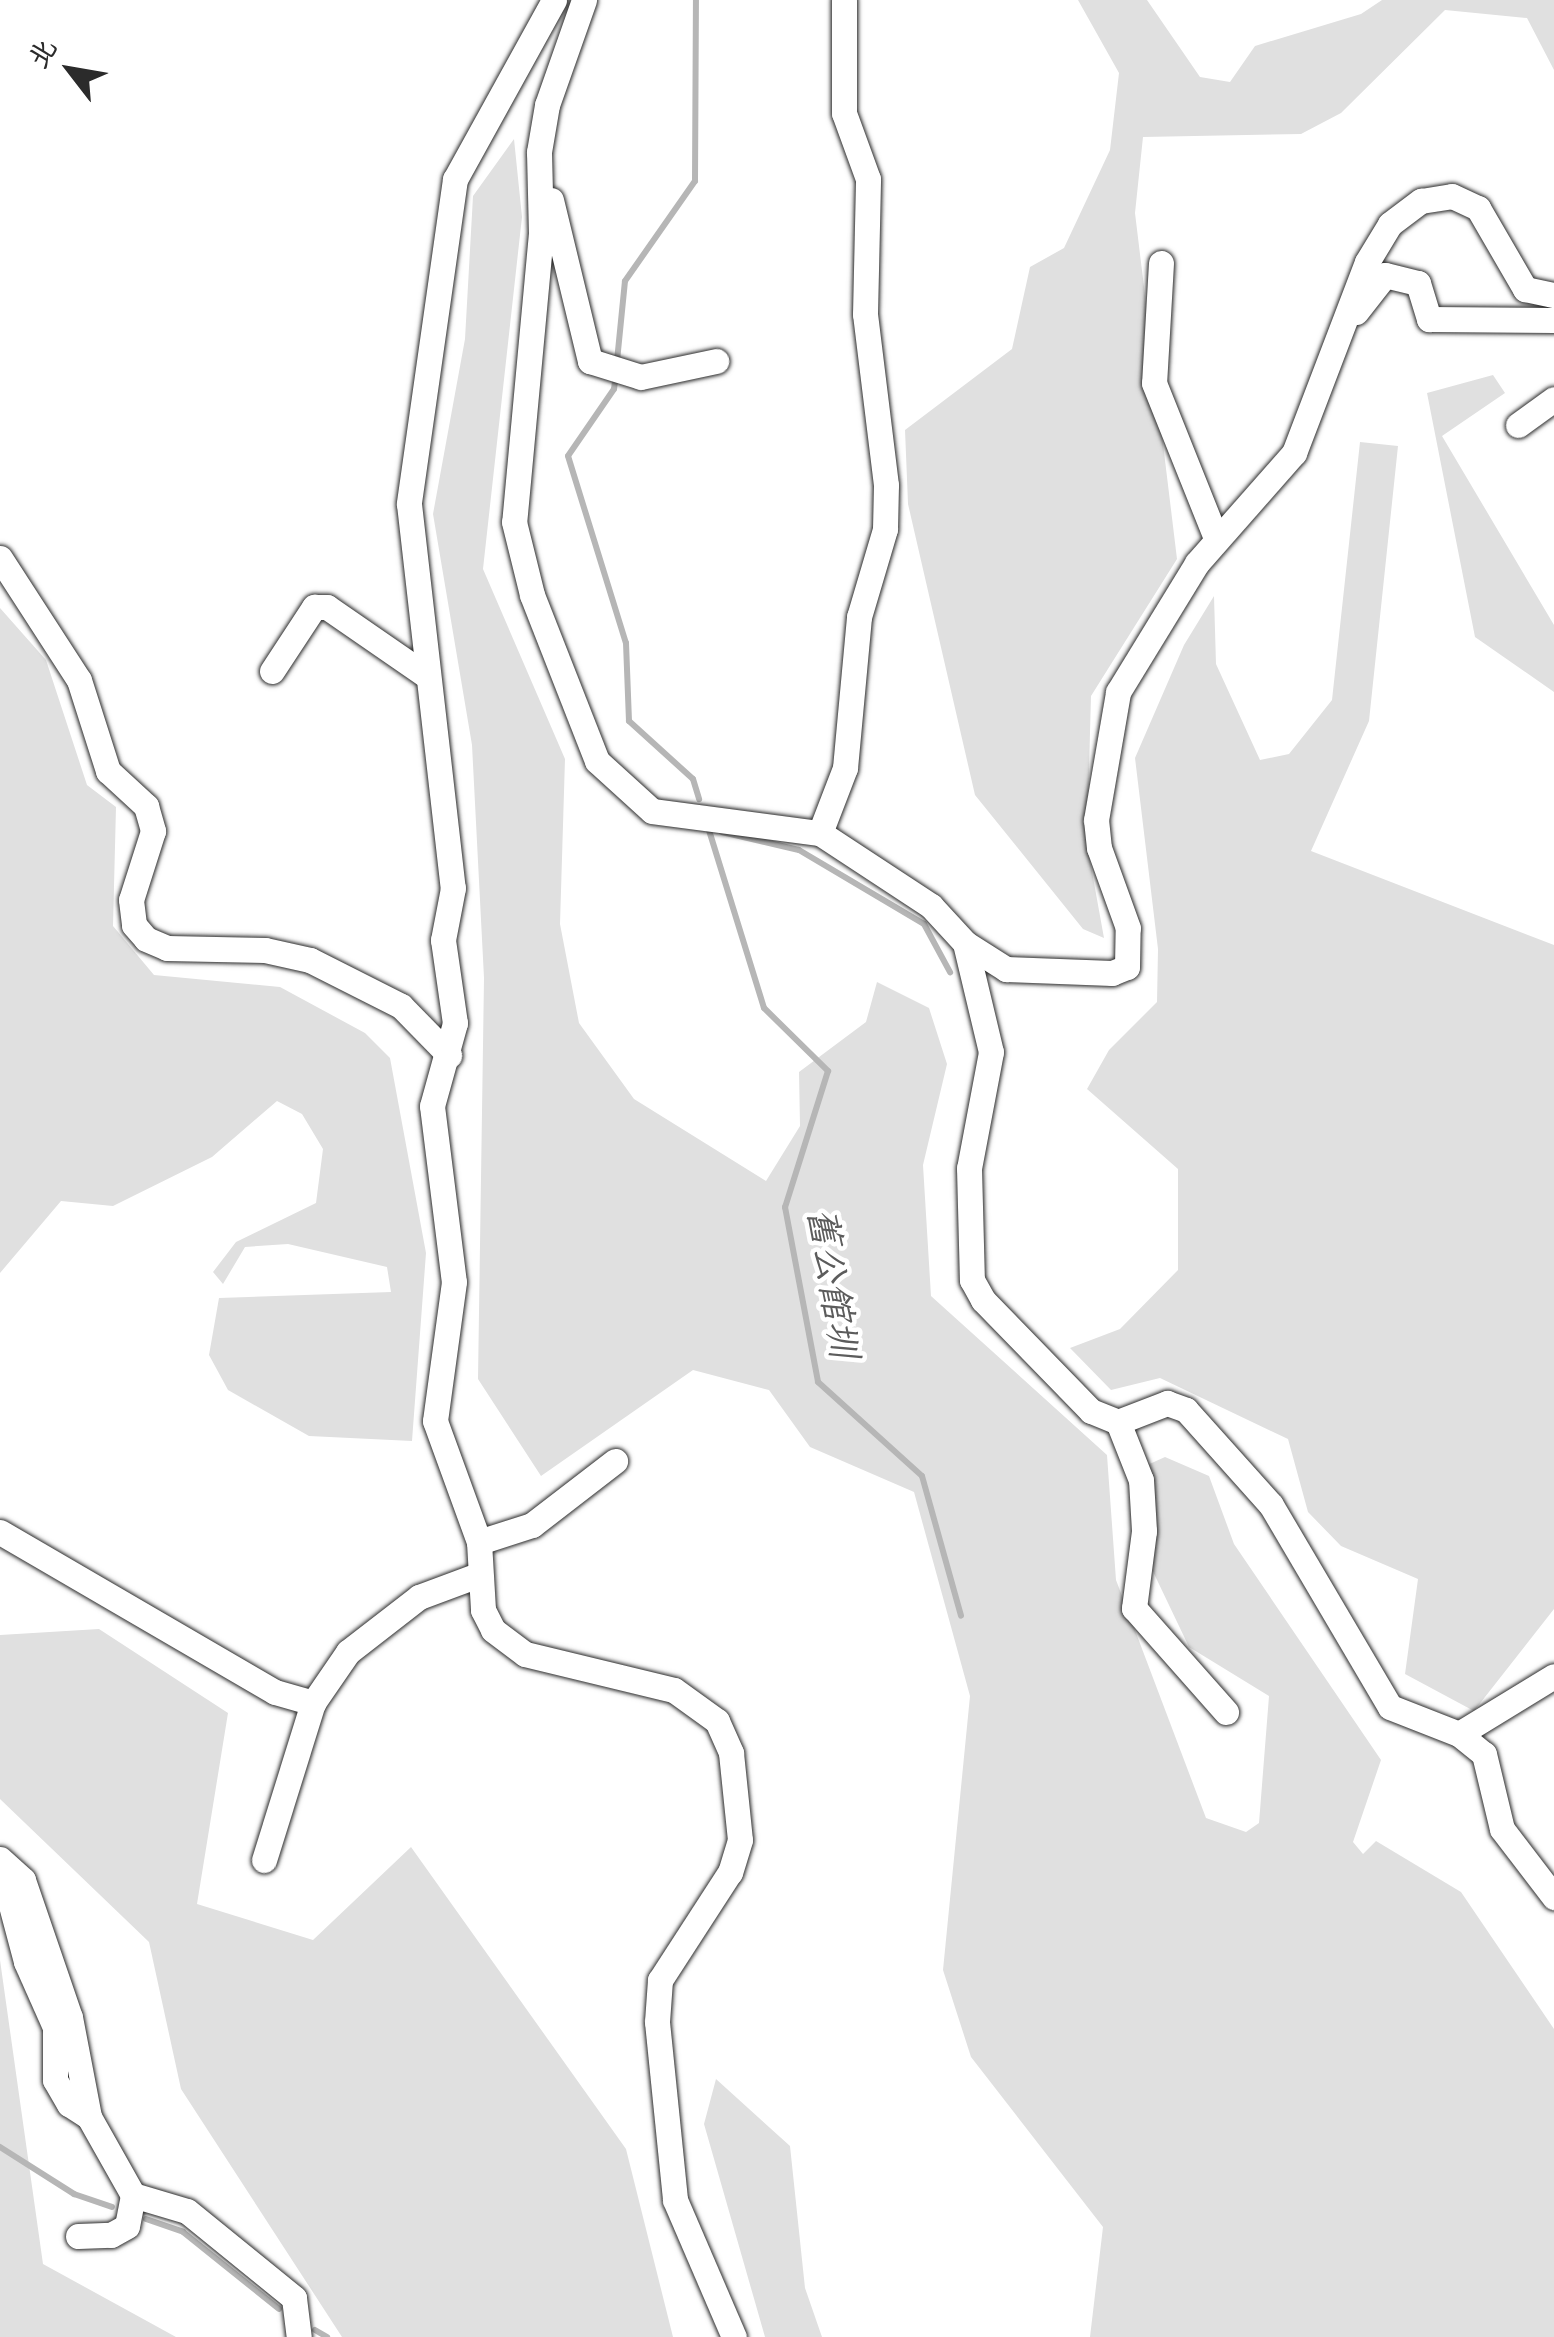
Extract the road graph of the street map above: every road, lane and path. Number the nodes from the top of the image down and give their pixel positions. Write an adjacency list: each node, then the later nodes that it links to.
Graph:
1 (554, 0): 15 (street)
2 (584, 0): 4 (street)
3 (844, 0): 16 (street)
4 (539, 152): 9 (street); 16 (street)
5 (1161, 263): 12 (street)
6 (1554, 295): 8 (street)
7 (1554, 320): 8 (street)
8 (1344, 328): 12 (street)
9 (716, 361)
10 (1554, 399): 11 (street)
11 (1518, 426)
12 (1216, 538): 17 (street)
13 (0, 558): 18 (street)
14 (272, 671): 15 (street)
15 (427, 676): 18 (street)
16 (820, 833): 17 (street)
17 (966, 943): 19 (street)
18 (449, 1054): 22 (street)
19 (1118, 1422): 26 (street); 27 (street)
20 (614, 1461): 22 (street)
21 (0, 1532): 25 (street)
22 (479, 1542): 23 (street)
23 (478, 1574): 25 (street); 34 (street)
24 (1554, 1676): 27 (street)
25 (313, 1703): 28 (street)
26 (1226, 1712)
27 (1459, 1734): 30 (street)
28 (264, 1860)
29 (0, 1861): 31 (street)
30 (1554, 1897)
31 (132, 2195): 32 (street); 33 (street)
32 (78, 2236)
33 (299, 2337)
34 (734, 2337)

